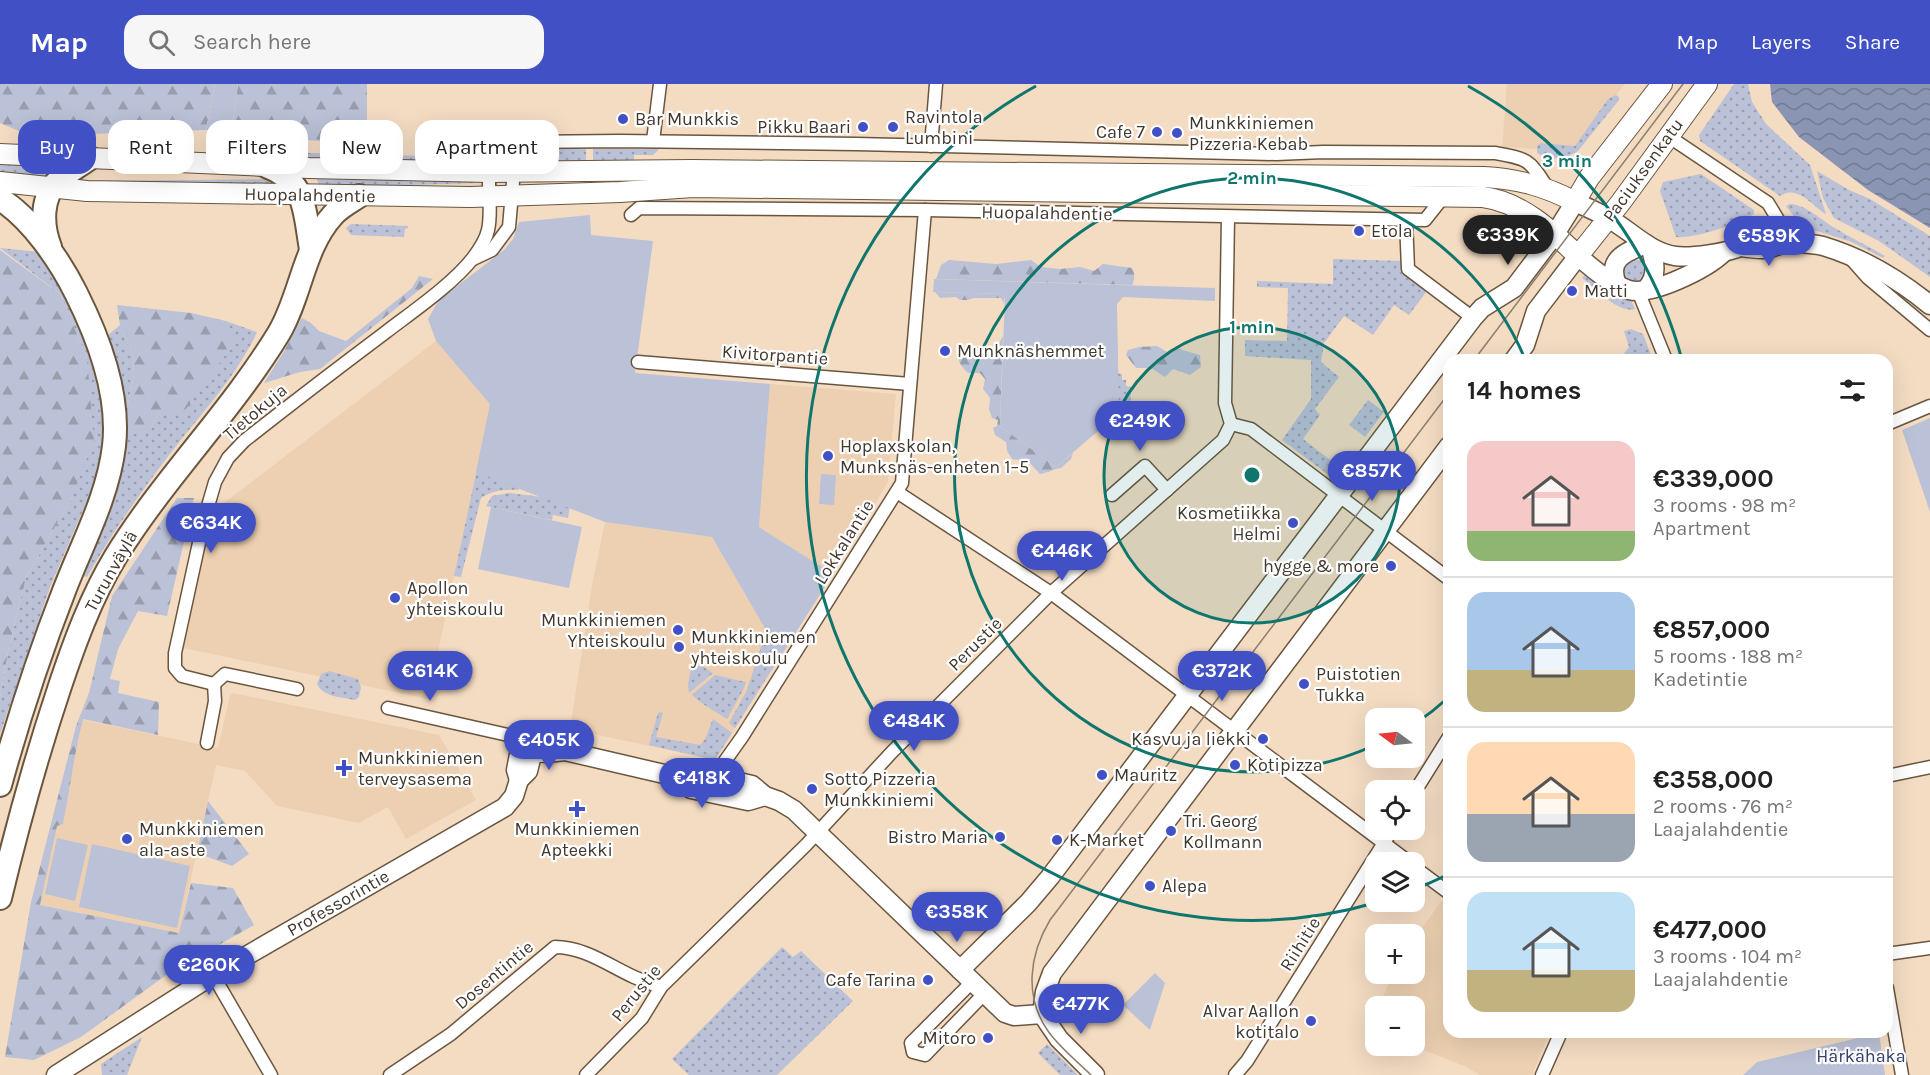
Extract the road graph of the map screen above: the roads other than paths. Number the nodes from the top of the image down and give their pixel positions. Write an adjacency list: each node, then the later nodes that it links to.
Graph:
1 (660, 84): 6 (street)
2 (936, 84): 8 (street)
3 (1662, 84): 33 (main road, Paciuksenkatu)
4 (1707, 84): 5 (main road, Paciuksenkatu)
5 (1668, 136): 36 (main road, Paciuksenkatu); 39 (street)
6 (652, 141): 7 (street, Huopalahdentie); 8 (street, Huopalahdentie)
7 (559, 142)
8 (931, 146): 10 (street, Huopalahdentie)
9 (0, 154): 11 (main road, Huopalahdentie)
10 (1287, 154): 21 (street); 23 (street, Huopalahdentie)
11 (18, 155)
12 (96, 158): 13 (main road, Huopalahdentie)
13 (206, 163)
14 (308, 167): 15 (main road, Huopalahdentie)
15 (415, 170)
16 (559, 172): 21 (main road, Huopalahdentie)
17 (68, 174): 24 (highway)
18 (283, 174): 26 (highway)
19 (489, 174): 31 (street, Tietokuja)
20 (513, 174): 30 (street, Tietokuja)
21 (1314, 175): 23 (main road, Huopalahdentie); 28 (street)
22 (0, 182): 24 (main road, Huopalahdentie)
23 (1547, 187): 33 (main road, Huopalahdentie)
24 (52, 188): 26 (main road, Huopalahdentie); 43 (highway)
25 (620, 192): 28 (main road, Huopalahdentie); 30 (main road, Huopalahdentie); 34 (street, Huopalahdentie)
26 (301, 195): 27 (main road, Huopalahdentie); 41 (highway)
27 (359, 196): 31 (main road, Huopalahdentie); 41 (highway)
28 (1340, 196): 29 (main road, Huopalahdentie)
29 (1444, 196): 37 (street, Huopalahdentie); 38 (main road, Huopalahdentie)
30 (512, 197): 31 (main road, Huopalahdentie); 46 (street, Tietokuja)
31 (488, 198): 46 (street, Tietokuja)
32 (0, 199): 43 (highway)
33 (1575, 202): 36 (street, Huopalahdentie); 38 (street, Paciuksenkatu)
34 (925, 210): 35 (street, Huopalahdentie); 57 (street, Lokkalantie)
35 (1228, 217): 37 (street, Huopalahdentie); 60 (street)
36 (1608, 218): 40 (street, Huopalahdentie); 45 (main road, Paciuksenkatu)
37 (1406, 220): 50 (street)
38 (1555, 234): 45 (main road, Huopalahdentie); 50 (street, Paciuksenkatu)
39 (1786, 241): 42 (street); 44 (street)
40 (1648, 245): 42 (street, Huopalahdentie); 47 (street); 48 (street)
41 (311, 249): 88 (highway, Turunväylä)
42 (1733, 249): 48 (street)
43 (51, 251): 80 (highway, Turunväylä)
44 (1848, 255): 49 (street); 51 (street)
45 (1578, 256): 47 (street); 53 (street)
46 (472, 259): 69 (street, Tietokuja)
47 (1617, 284): 48 (street)
48 (1643, 290): 54 (street)
49 (1930, 305)
50 (1473, 318): 52 (street, Paciuksenkatu)
51 (1930, 330)
52 (1446, 354)
53 (1519, 354)
54 (1664, 354)
55 (1443, 358): 65 (street, Paciuksenkatu)
56 (638, 362): 57 (street, Kivitorpantie)
57 (910, 384): 63 (street, Lokkalantie)
58 (1930, 406): 59 (street)
59 (1893, 421)
60 (1231, 424): 62 (street, Perustie); 65 (street)
61 (1443, 455): 66 (street)
62 (1167, 490): 64 (street); 68 (street, Perustie)
63 (897, 492): 68 (street); 81 (street, Lokkalantie)
64 (1112, 495)
65 (1339, 495): 66 (street); 71 (street, Paciuksenkatu)
66 (1386, 531): 67 (street); 73 (street)
67 (1443, 574)
68 (1051, 592): 71 (street); 82 (street, Perustie)
69 (214, 684): 70 (street); 74 (street)
70 (297, 689)
71 (1188, 695): 73 (street); 92 (street, Paciuksenkatu)
72 (388, 708): 75 (street)
73 (1235, 731): 84 (street); 94 (street)
74 (207, 742)
75 (528, 745): 81 (street); 91 (street, Professorintie)
76 (1443, 747): 79 (street)
77 (1930, 767): 78 (street)
78 (1893, 775)
79 (1422, 780)
80 (0, 785)
81 (718, 786): 82 (street)
82 (818, 832): 92 (street); 93 (street, Perustie)
83 (1386, 840): 84 (street, Riihitie)
84 (1384, 843): 85 (street); 102 (street, Riihitie)
85 (1396, 852)
86 (1425, 875): 87 (street)
87 (1443, 889)
88 (0, 898)
89 (1930, 948): 90 (street)
90 (1893, 953)
91 (213, 975): 97 (street, Professorintie); 98 (street)
92 (972, 982): 92 (street); 94 (street)
93 (661, 987): 99 (street, Dosentintie); 100 (street, Perustie)
94 (1042, 1014): 101 (street)
95 (1893, 1023): 104 (street)
96 (1558, 1038): 103 (street)
97 (56, 1075)
98 (271, 1075)
99 (390, 1075)
100 (586, 1075)
101 (1095, 1075)
102 (1235, 1075)
103 (1542, 1075)
104 (1902, 1075)

